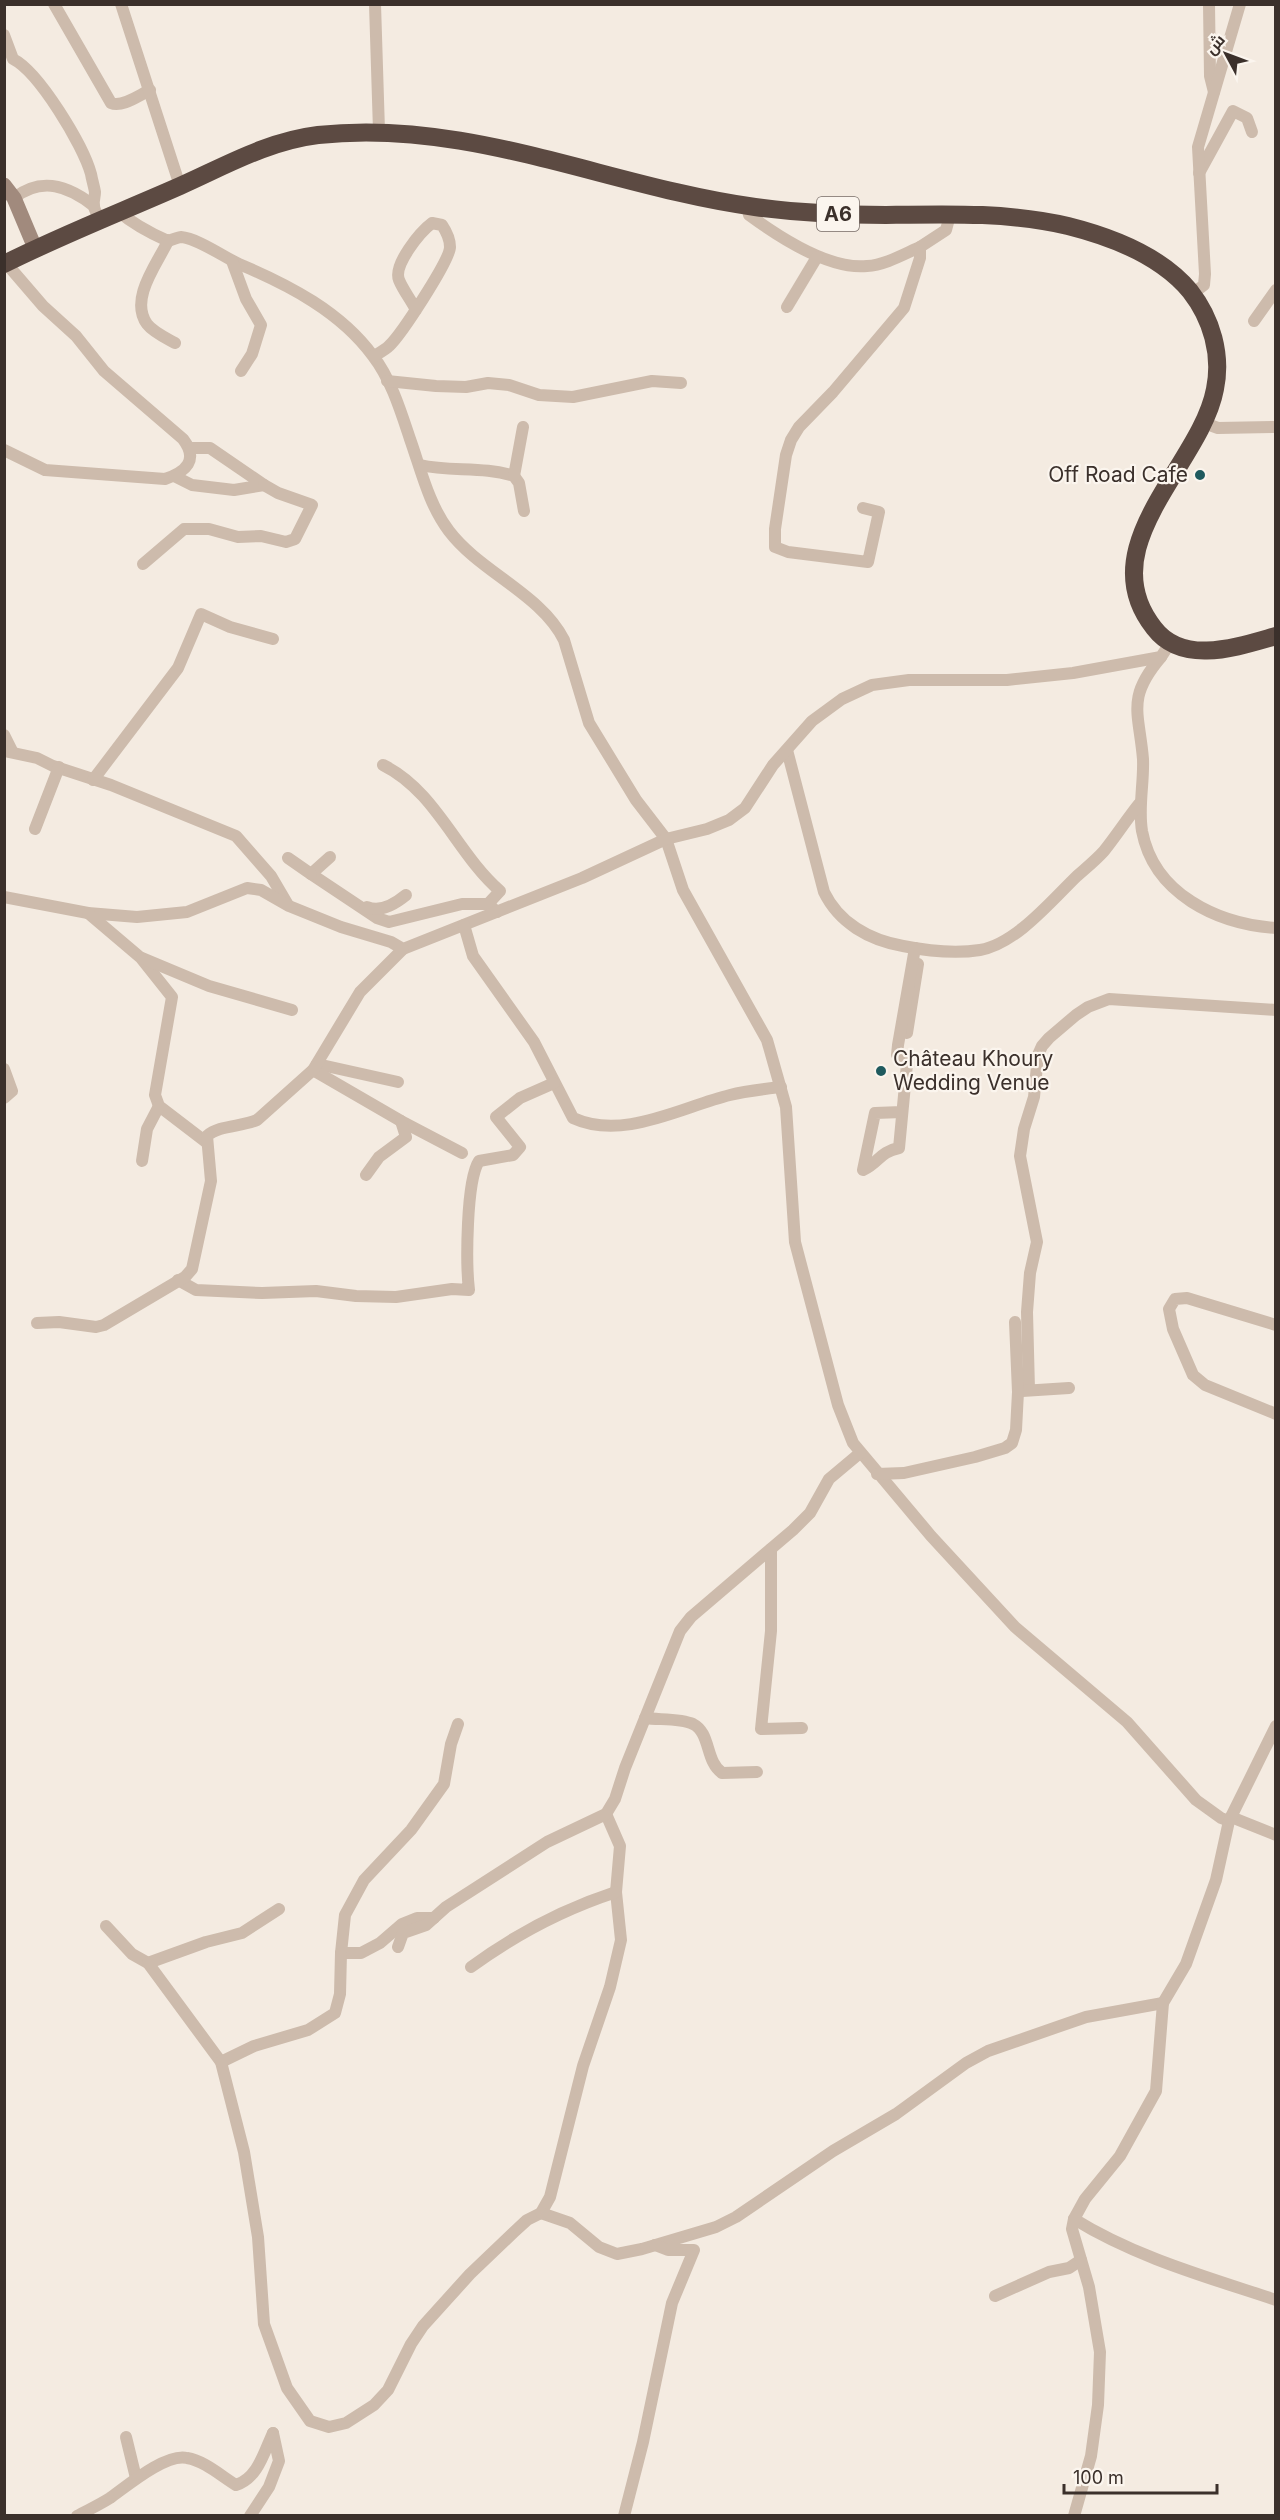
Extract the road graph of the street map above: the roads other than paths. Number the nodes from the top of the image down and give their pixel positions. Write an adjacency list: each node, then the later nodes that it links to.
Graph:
1 (54, 4): 8 (street)
2 (121, 4): 8 (street)
3 (375, 4): 10 (street)
4 (1209, 4): 9 (street)
5 (1240, 4): 9 (street)
6 (4, 35): 7 (street)
7 (9, 61): 18 (street)
8 (150, 90): 14 (street)
9 (1214, 92): 12 (street)
10 (379, 131): 14 (highway, A6); 16 (highway, A6)
11 (1252, 132): 12 (street)
12 (1199, 173): 27 (street)
13 (4, 185): 15 (street)
14 (180, 186): 17 (highway, A6)
15 (14, 198): 18 (street); 22 (street)
16 (747, 206): 19 (highway, A6); 23 (street)
17 (118, 211): 18 (highway, A6); 20 (street)
18 (97, 212): 22 (highway, A6)
19 (951, 215): 21 (street); 27 (highway, A6)
20 (168, 241): 24 (street); 31 (street)
21 (920, 247): 23 (street); 45 (street)
22 (34, 248): 25 (highway, A6)
23 (817, 257): 28 (street)
24 (232, 261): 32 (street); 33 (street)
25 (5, 263): 39 (street)
26 (1275, 290): 30 (street)
27 (1192, 294): 36 (highway, A6)
28 (787, 307)
29 (416, 310): 29 (street); 32 (street)
30 (1254, 321)
31 (175, 343)
32 (374, 356): 34 (street)
33 (241, 371)
34 (387, 381): 35 (street); 41 (street)
35 (681, 383)
36 (1204, 423): 38 (street); 50 (highway, A6)
37 (523, 427): 43 (street)
38 (1275, 428)
39 (191, 448): 42 (street); 44 (street)
40 (4, 450): 42 (street)
41 (420, 465): 43 (street); 59 (street)
42 (174, 476): 44 (street)
43 (514, 476): 46 (street)
44 (264, 485): 47 (street)
45 (863, 507)
46 (524, 511)
47 (142, 564)
48 (1275, 636): 50 (highway)
49 (273, 639): 56 (street)
50 (1166, 650): 52 (street); 57 (street)
51 (4, 735): 53 (street)
52 (787, 750): 59 (street); 71 (street)
53 (8, 751): 55 (street)
54 (383, 765): 66 (street)
55 (59, 767): 56 (street); 58 (street)
56 (93, 780): 65 (street)
57 (1139, 804): 70 (street); 73 (street)
58 (35, 829)
59 (666, 839): 66 (street); 82 (street)
60 (330, 857): 62 (street)
61 (288, 858): 62 (street)
62 (311, 874): 67 (street)
63 (406, 896): 67 (street)
64 (4, 897): 68 (street)
65 (289, 906): 68 (street); 72 (street)
66 (493, 908): 67 (street); 69 (street)
67 (364, 910)
68 (88, 913): 74 (street)
69 (464, 925): 72 (street); 81 (street)
70 (1275, 928)
71 (915, 948): 73 (street); 85 (street)
72 (403, 949): 78 (street)
73 (936, 952): 77 (street)
74 (141, 957): 75 (street); 84 (street)
75 (292, 1010)
76 (1275, 1010): 96 (street)
77 (906, 1036)
78 (315, 1067): 80 (street); 86 (street); 87 (street)
79 (4, 1069): 83 (street)
80 (398, 1082)
81 (554, 1083): 82 (street); 91 (street)
82 (781, 1087): 98 (street)
83 (4, 1098)
84 (159, 1106): 87 (street); 89 (street)
85 (902, 1112): 85 (street)
86 (401, 1121): 88 (street); 90 (street)
87 (206, 1142): 91 (street)
88 (462, 1153)
89 (142, 1161)
90 (366, 1175)
91 (177, 1281): 93 (street)
92 (1015, 1322): 96 (street)
93 (37, 1323)
94 (1275, 1325): 97 (street)
95 (1069, 1388): 96 (street)
96 (1023, 1391): 99 (street)
97 (1275, 1414)
98 (860, 1453): 99 (street); 100 (street)
99 (877, 1474): 107 (street)
100 (771, 1549): 101 (street); 104 (street)
101 (645, 1718): 105 (street); 106 (street)
102 (458, 1724): 114 (street)
103 (1275, 1726): 107 (street)
104 (802, 1728)
105 (757, 1772)
106 (606, 1814): 109 (street); 111 (street)
107 (1230, 1819): 108 (street); 117 (street)
108 (1275, 1835)
109 (615, 1892): 116 (street); 119 (street)
110 (279, 1909): 115 (street)
111 (434, 1918): 113 (street); 114 (street)
112 (106, 1926): 115 (street)
113 (398, 1947)
114 (341, 1953): 118 (street)
115 (148, 1963): 118 (street)
116 (471, 1967)
117 (1163, 2003): 120 (street); 121 (street)
118 (221, 2062): 119 (street)
119 (541, 2213): 121 (street)
120 (1074, 2219): 122 (street); 124 (street)
121 (655, 2245): 129 (street)
122 (1082, 2260): 123 (street); 130 (street)
123 (995, 2296)
124 (1275, 2300)
125 (126, 2437): 126 (street)
126 (135, 2478): 127 (street); 128 (street)
127 (77, 2516)
128 (250, 2516)
129 (624, 2516)
130 (1074, 2516)

